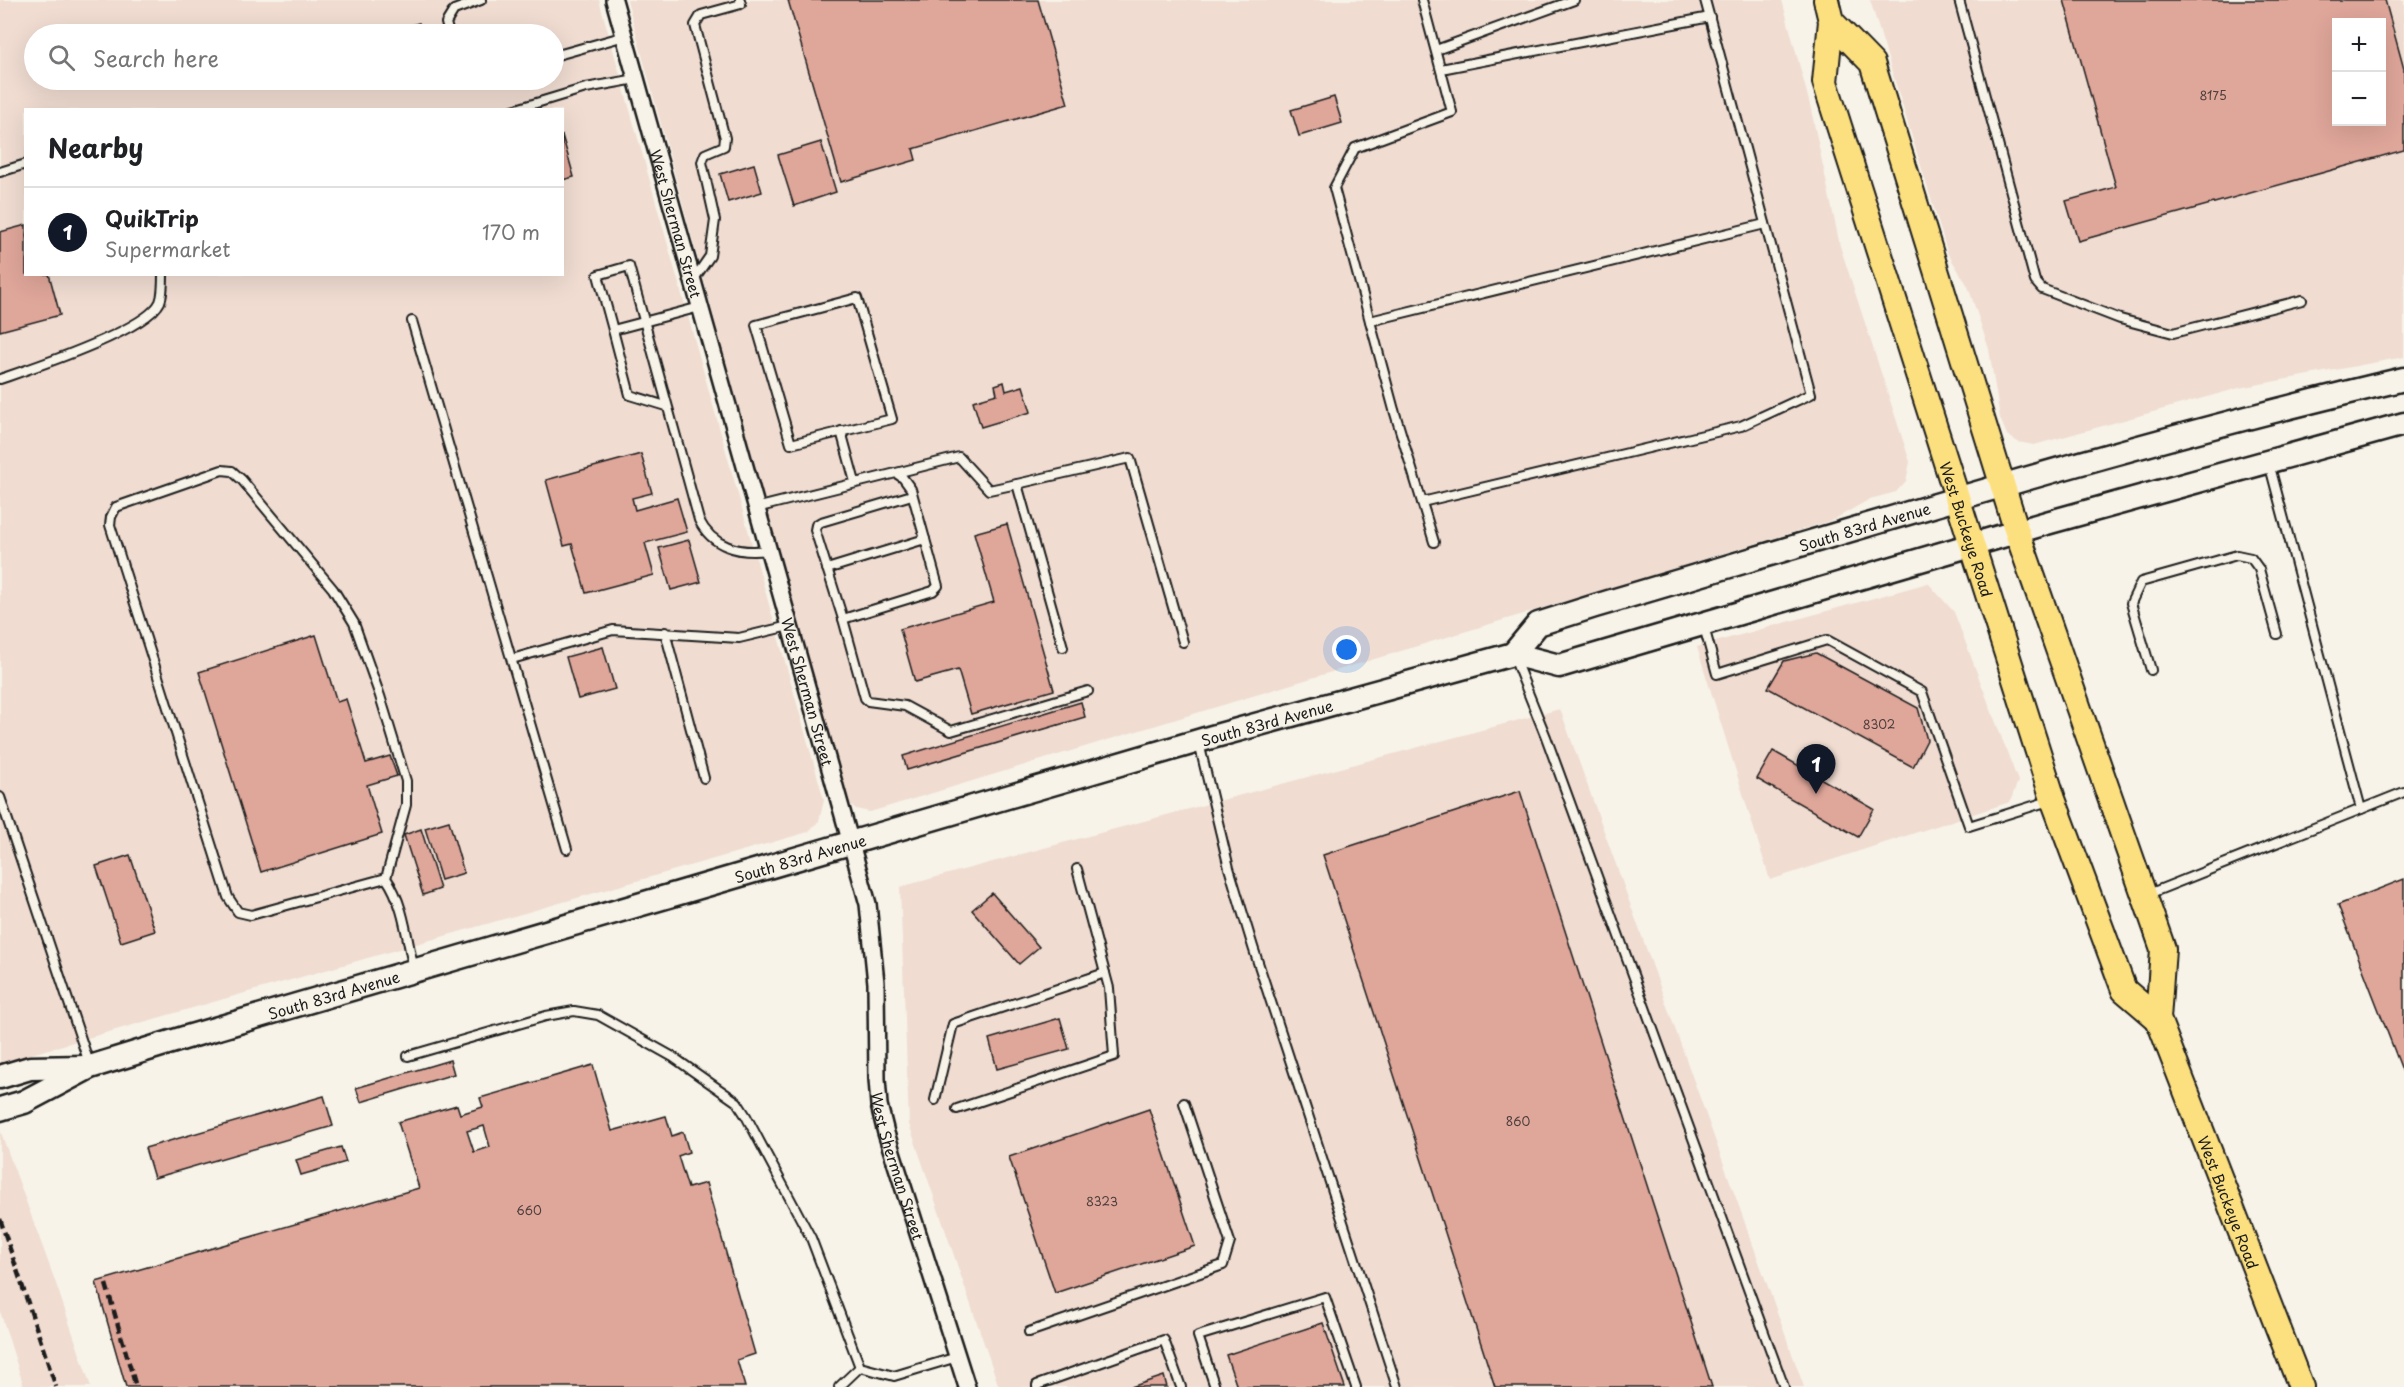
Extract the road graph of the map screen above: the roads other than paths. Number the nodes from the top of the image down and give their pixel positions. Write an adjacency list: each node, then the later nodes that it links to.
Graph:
1 (481, 0): 10 (lane)
2 (614, 0): 11 (street, West Sherman Street)
3 (740, 0): 21 (lane)
4 (1422, 0): 12 (lane)
5 (1574, 0): 12 (lane)
6 (1705, 0): 9 (lane)
7 (1959, 0): 22 (lane)
8 (1829, 10): 37 (main road, West Buckeye Road); 39 (main road, West Buckeye Road)
9 (1710, 16): 14 (lane); 19 (lane)
10 (446, 24)
11 (625, 36): 13 (lane); 15 (street, West Sherman Street)
12 (1436, 50): 14 (lane)
13 (564, 53)
14 (1441, 69): 26 (lane)
15 (636, 79): 16 (lane); 21 (street, West Sherman Street)
16 (520, 108)
17 (24, 165): 18 (lane)
18 (0, 172)
19 (1765, 224): 26 (lane); 40 (lane)
20 (163, 276): 28 (lane)
21 (693, 280): 23 (street, West Sherman Street)
22 (2302, 300)
23 (700, 307): 25 (lane); 41 (street, West Sherman Street)
24 (411, 321): 56 (lane)
25 (645, 321): 27 (lane); 27 (lane); 30 (lane)
26 (1370, 321): 40 (lane)
27 (613, 330): 30 (lane)
28 (0, 379)
29 (2404, 379): 37 (main road, South 83rd Avenue)
30 (666, 406): 46 (lane)
31 (2404, 424): 33 (main road)
32 (841, 431): 32 (lane); 35 (lane)
33 (2268, 461): 42 (main road); 64 (lane)
34 (896, 473): 35 (lane); 36 (lane); 38 (lane)
35 (855, 482): 41 (lane)
36 (1017, 484): 53 (lane); 54 (lane)
37 (2004, 486): 39 (main road, South 83rd Avenue); 42 (main road, West Buckeye Road)
38 (912, 495): 43 (lane); 47 (lane)
39 (1957, 499): 45 (main road, West Buckeye Road); 55 (main road, South 83rd Avenue)
40 (1422, 502): 44 (lane)
41 (756, 508): 46 (street, West Sherman Street)
42 (2017, 532): 45 (main road); 69 (main road, West Buckeye Road)
43 (925, 539): 47 (lane); 48 (lane)
44 (1434, 542)
45 (1971, 545): 49 (main road); 63 (main road, West Buckeye Road)
46 (768, 550): 50 (street, West Sherman Street)
47 (827, 569): 48 (lane)
48 (843, 619): 58 (lane)
49 (1703, 623): 55 (main road); 63 (lane)
50 (789, 626): 51 (lane); 65 (street, West Sherman Street)
51 (665, 632): 56 (lane); 60 (lane)
52 (2277, 634): 57 (lane)
53 (1183, 642)
54 (1063, 647)
55 (1513, 654): 59 (main road, South 83rd Avenue); 90 (lane)
56 (512, 659): 66 (lane)
57 (2151, 670)
58 (1088, 691)
59 (1199, 742): 65 (main road, South 83rd Avenue); 89 (lane)
60 (704, 778)
61 (2404, 792): 64 (lane)
62 (0, 797): 74 (lane)
63 (2053, 799): 72 (main road, West Buckeye Road)
64 (2361, 809): 69 (lane)
65 (851, 844): 70 (main road, South 83rd Avenue); 81 (street, West Sherman Street)
66 (567, 849)
67 (1077, 869): 71 (lane)
68 (386, 878): 68 (lane); 70 (lane)
69 (2145, 895): 72 (main road, West Buckeye Road)
70 (414, 971): 74 (main road, South 83rd Avenue)
71 (1105, 973): 76 (lane); 79 (lane)
72 (2158, 1018): 91 (main road, West Buckeye Road)
73 (408, 1056): 82 (lane)
74 (90, 1067): 75 (main road, South 83rd Avenue); 78 (main road, South 83rd Avenue)
75 (0, 1077)
76 (935, 1100)
77 (1184, 1103): 80 (lane)
78 (0, 1109)
79 (957, 1109)
80 (1029, 1332)
81 (957, 1357): 82 (lane); 84 (street, West Sherman Street)
82 (860, 1367): 83 (lane)
83 (839, 1387)
84 (967, 1387)
85 (1037, 1387): 86 (lane)
86 (1181, 1387)
87 (1215, 1387): 88 (lane)
88 (1356, 1387)
89 (1396, 1387)
90 (1784, 1387)
91 (2301, 1387)

